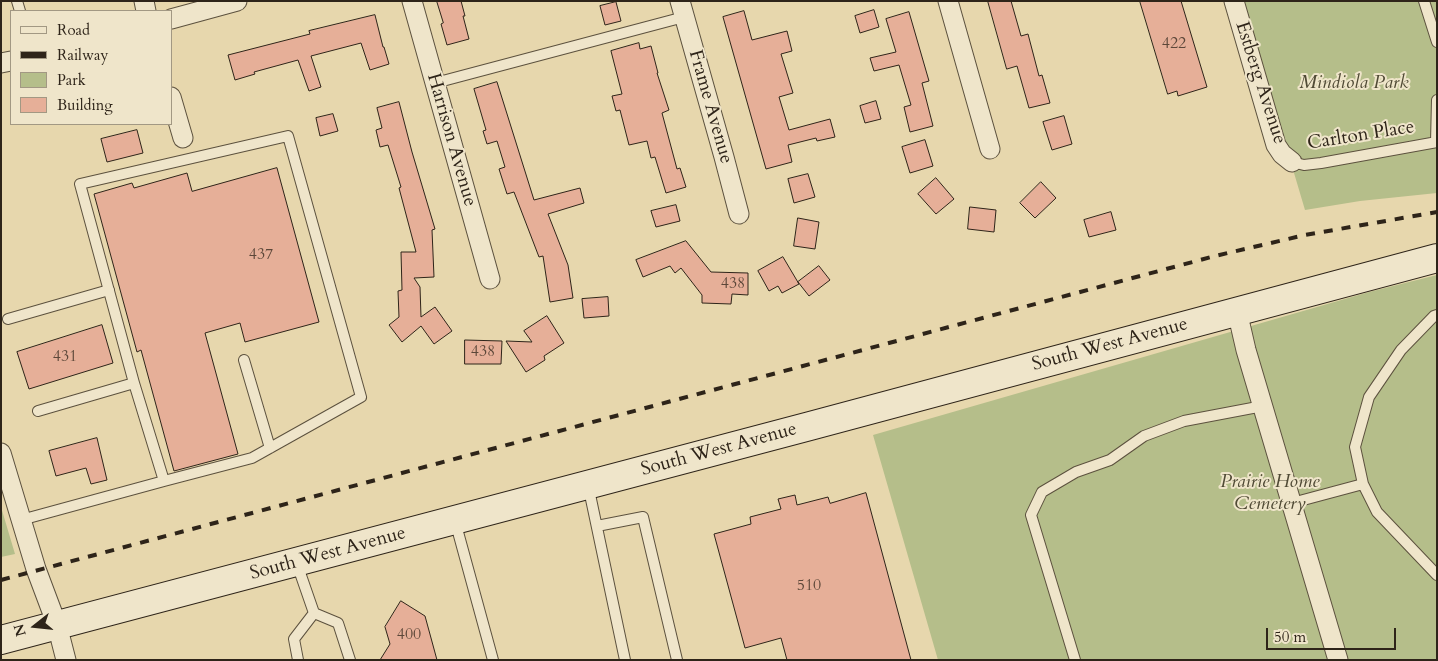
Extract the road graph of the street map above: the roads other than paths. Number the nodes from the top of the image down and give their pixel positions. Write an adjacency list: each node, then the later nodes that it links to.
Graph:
1 (237, 1): 7 (street)
2 (412, 1): 9 (street, Harrison Avenue)
3 (948, 1): 14 (street)
4 (1234, 1): 15 (street, Estberg Avenue)
5 (1424, 1): 8 (lane)
6 (682, 9): 9 (lane); 16 (street, Frame Avenue)
7 (172, 19)
8 (1437, 42)
9 (435, 83): 18 (street, Harrison Avenue)
10 (172, 100): 12 (street)
11 (1437, 100): 13 (lane)
12 (183, 138)
13 (1436, 142): 15 (lane, Carlton Place)
14 (990, 149)
15 (1292, 162)
16 (739, 214)
17 (1437, 258): 20 (street, South West Avenue)
18 (490, 279)
19 (109, 290): 22 (lane); 24 (lane); 27 (lane)
20 (1236, 311): 25 (street); 30 (street, South West Avenue)
21 (1437, 315): 31 (lane)
22 (8, 319)
23 (244, 360): 27 (lane)
24 (134, 383): 26 (lane); 29 (lane)
25 (1263, 406): 32 (street); 47 (lane)
26 (38, 411)
27 (270, 448): 29 (lane)
28 (1, 453): 33 (street)
29 (164, 481): 33 (lane)
30 (588, 484): 34 (street, South West Avenue); 35 (lane)
31 (1363, 484): 32 (lane); 37 (lane)
32 (1292, 503): 48 (street)
33 (21, 520): 39 (street)
34 (454, 520): 36 (street, South West Avenue); 44 (lane)
35 (597, 526): 45 (lane); 46 (lane)
36 (296, 562): 38 (lane); 39 (street, South West Avenue)
37 (1437, 575)
38 (314, 613): 42 (lane); 43 (lane)
39 (57, 625): 40 (street, South West Avenue); 41 (street)
40 (1, 640)
41 (66, 660)
42 (298, 660)
43 (350, 660)
44 (494, 660)
45 (624, 660)
46 (677, 660)
47 (1075, 660)
48 (1338, 660)

